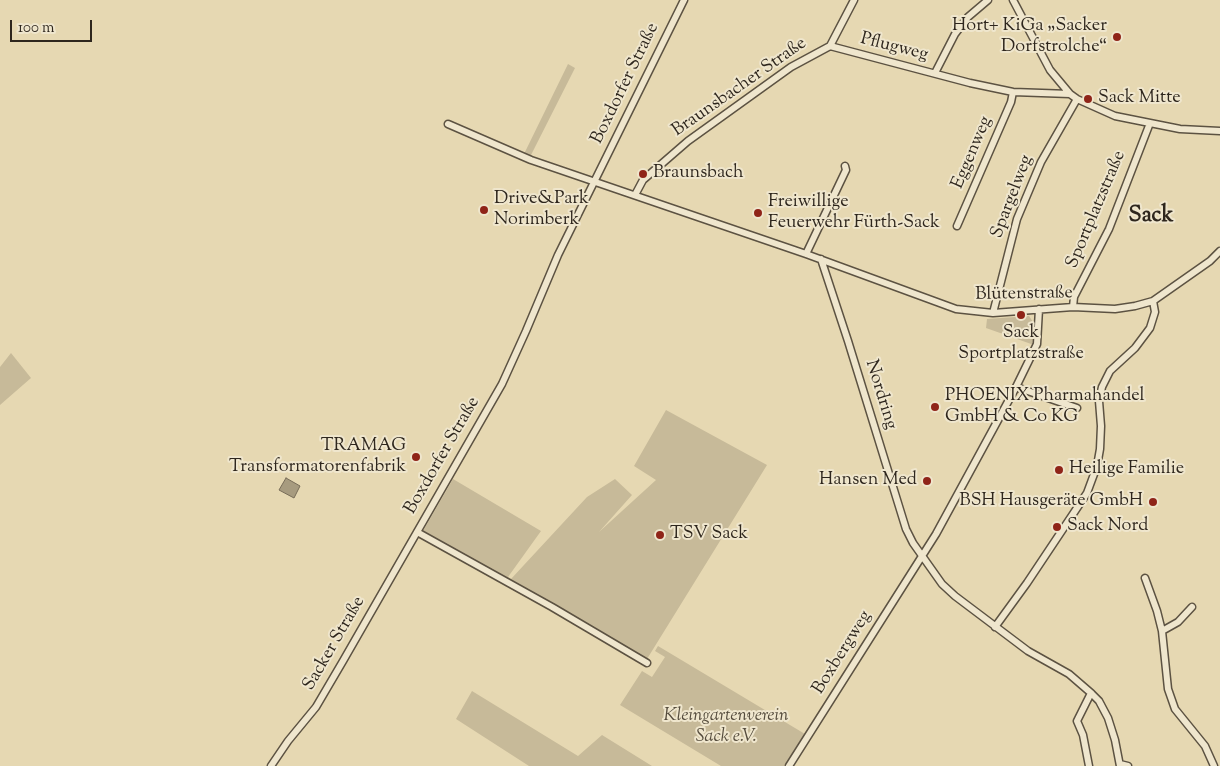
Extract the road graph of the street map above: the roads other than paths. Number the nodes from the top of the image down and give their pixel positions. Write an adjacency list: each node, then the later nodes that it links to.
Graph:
1 (684, 0): 14 (street, Boxdorfer Straße)
2 (854, 0): 5 (street, Braunsbacher Straße)
3 (988, 0): 6 (street)
4 (1013, 0): 8 (street)
5 (830, 46): 6 (street, Pflugweg); 15 (street, Braunsbacher Straße)
6 (935, 73): 7 (street, Pflugweg)
7 (1013, 92): 8 (street, Pflugweg); 16 (street, Eggenweg)
8 (1070, 94): 9 (street)
9 (1077, 99): 10 (street); 23 (street, Spargelweg)
10 (1150, 123): 12 (street); 21 (street, Sportplatzstraße)
11 (448, 124): 14 (street)
12 (1220, 132)
13 (845, 166): 18 (street)
14 (594, 182): 15 (street); 26 (street, Boxdorfer Straße)
15 (635, 195): 18 (street)
16 (957, 226)
17 (1220, 251): 20 (street, Blütenstraße)
18 (806, 254): 19 (street)
19 (821, 259): 23 (street, Blütenstraße); 27 (street, Nordring)
20 (1153, 301): 21 (street, Blütenstraße); 30 (street)
21 (1073, 308): 22 (street, Blütenstraße)
22 (1039, 309): 23 (street, Blütenstraße); 24 (street)
23 (993, 313)
24 (1016, 387): 25 (street); 27 (street)
25 (1077, 408)
26 (417, 532): 32 (street, Boxdorfer Straße); 35 (street, Sacker Straße)
27 (922, 555): 30 (street, Nordring); 36 (street, Boxbergweg)
28 (1145, 578): 31 (street)
29 (1192, 607): 31 (street)
30 (995, 627): 33 (street, Nordring)
31 (1162, 631): 39 (street)
32 (647, 663)
33 (1091, 693): 34 (street, Nordring); 37 (street)
34 (1120, 765): 38 (street)
35 (271, 766)
36 (788, 766)
37 (1090, 766)
38 (1128, 766)
39 (1214, 766)

